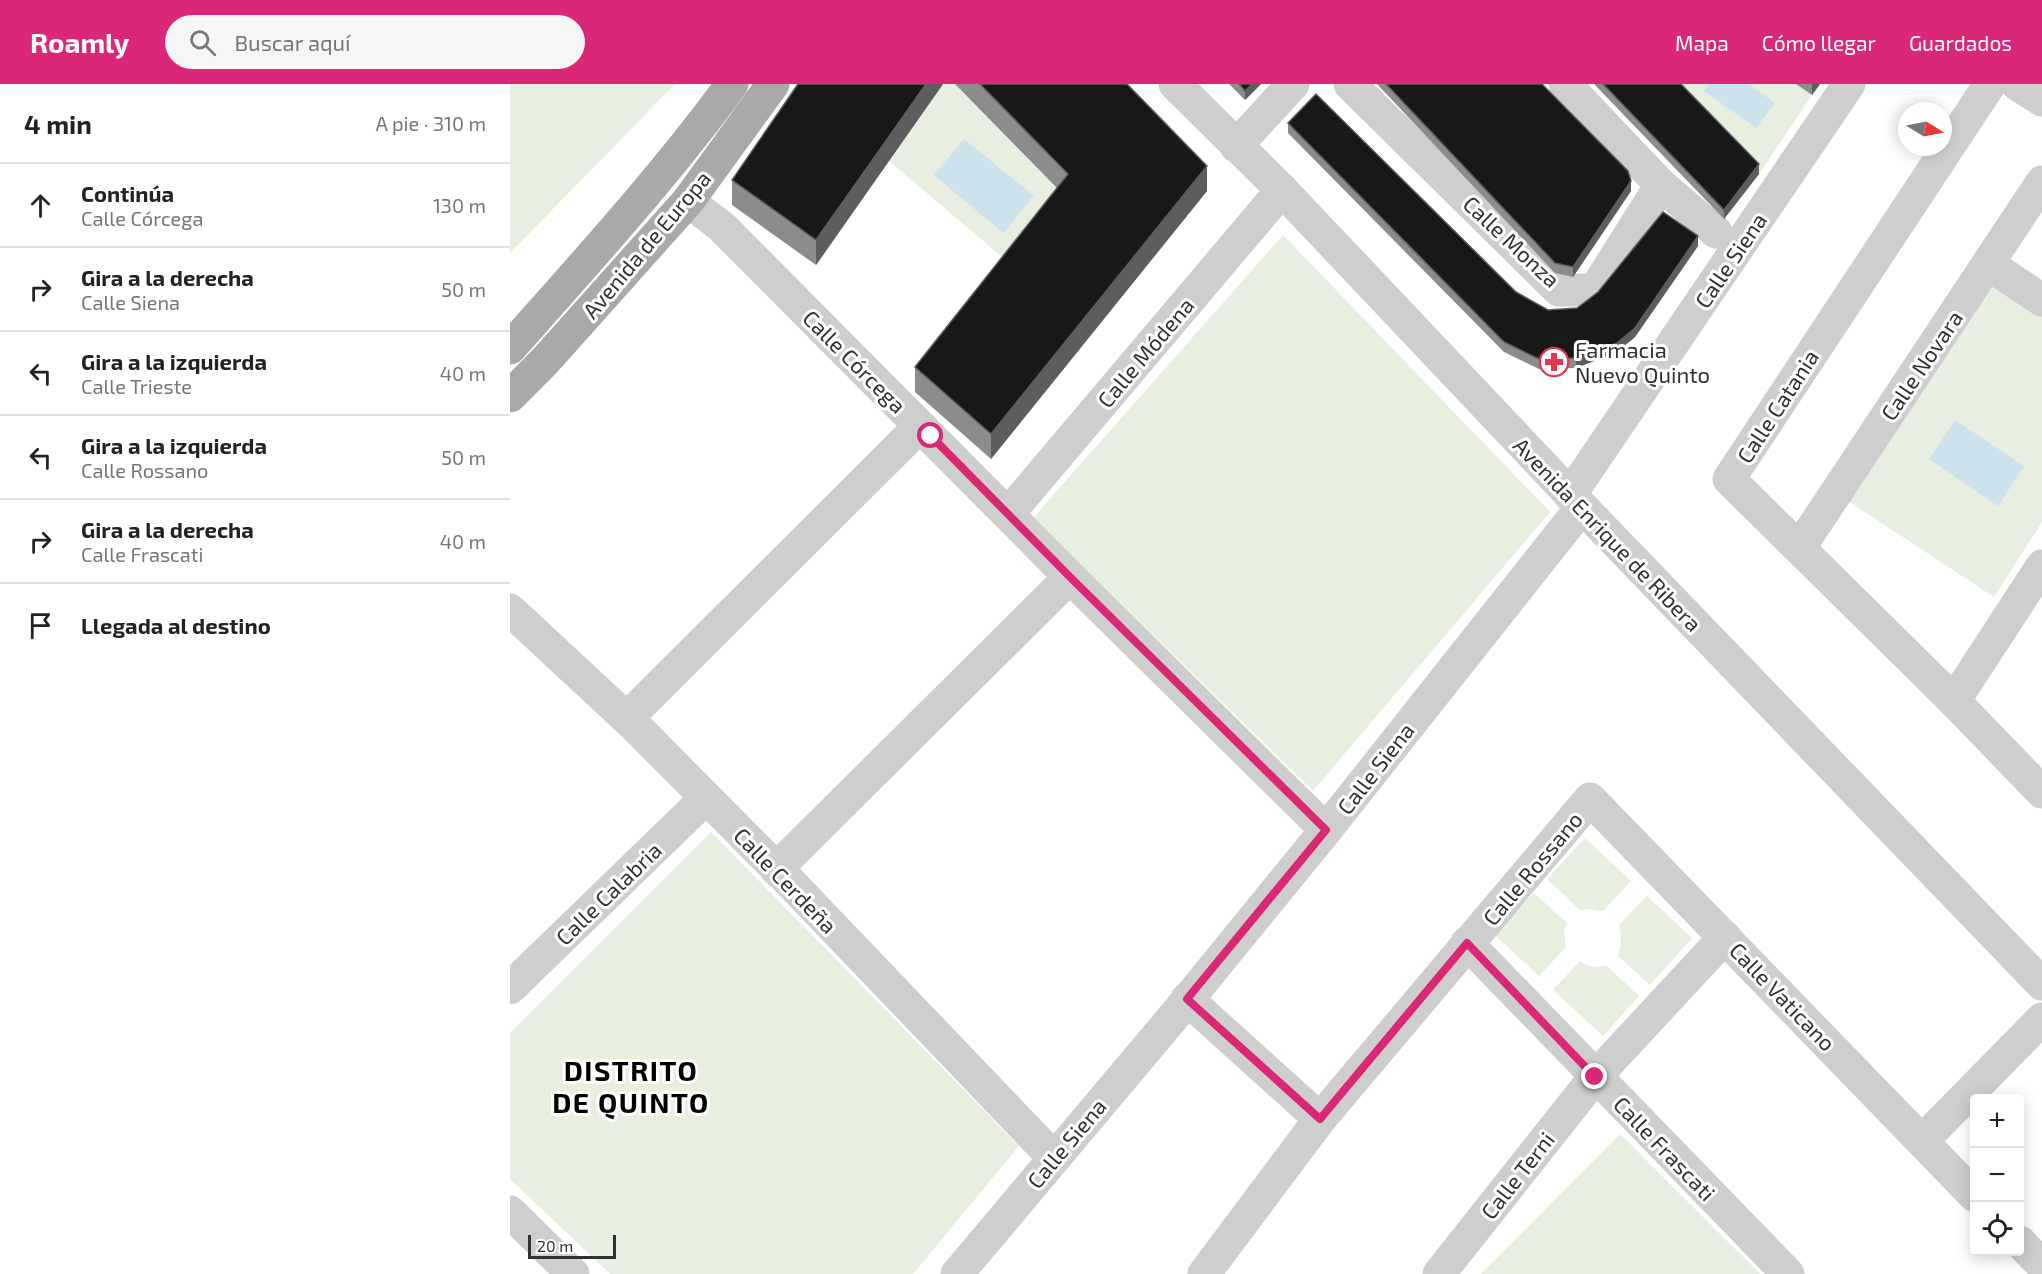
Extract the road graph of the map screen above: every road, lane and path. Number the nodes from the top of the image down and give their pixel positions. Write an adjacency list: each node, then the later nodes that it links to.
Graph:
1 (732, 84): 19 (main road, Avenida de Europa)
2 (773, 84): 15 (main road, Avenida de Europa)
3 (1175, 84): 11 (street, Avenida Enrique de Ribera)
4 (1293, 84): 11 (street)
5 (1350, 84): 13 (street, Calle Monza)
6 (1564, 84): 13 (street)
7 (1849, 84): 22 (street, Calle Siena)
8 (1990, 84): 24 (street, Calle Catania)
9 (2017, 84): 10 (street)
10 (2042, 100)
11 (1236, 146): 14 (street, Avenida Enrique de Ribera)
12 (2042, 182): 17 (street, Calle Novara)
13 (1660, 185): 16 (street)
14 (1282, 190): 22 (street, Avenida Enrique de Ribera); 23 (street, Calle Módena)
15 (688, 201): 20 (main road, Avenida de Europa); 21 (street, Calle Córcega)
16 (1716, 232)
17 (1988, 264): 18 (street); 24 (street, Calle Novara)
18 (2042, 300)
19 (510, 348)
20 (510, 396)
21 (920, 426): 23 (street, Calle Córcega); 29 (street)
22 (1576, 501): 33 (street, Calle Siena); 37 (street, Avenida Enrique de Ribera)
23 (1008, 514): 26 (street, Calle Córcega)
24 (1810, 546): 28 (street, Calle Catania)
25 (2042, 566): 28 (street)
26 (1070, 577): 33 (street, Calle Córcega); 34 (street)
27 (510, 610): 29 (street, Calle Cerdeña)
28 (1954, 701): 30 (street, Calle Catania)
29 (627, 718): 31 (street, Calle Cerdeña)
30 (2042, 792)
31 (706, 798): 34 (street, Calle Cerdeña); 38 (street, Calle Calabria)
32 (1590, 799): 35 (street, Calle Vaticano); 36 (street, Calle Rossano)
33 (1326, 830): 39 (street, Calle Siena)
34 (776, 869): 44 (street, Calle Cerdeña)
35 (1725, 937): 41 (street, Calle Terni); 43 (street, Calle Vaticano)
36 (1467, 943): 41 (street, Calle Frascati); 42 (street, Calle Rossano)
37 (2042, 984)
38 (510, 988)
39 (1187, 999): 42 (street); 44 (street, Calle Siena)
40 (2042, 1019): 43 (street)
41 (1595, 1077): 52 (street, Calle Terni); 53 (street, Calle Frascati)
42 (1320, 1119): 51 (street, Calle Rossano)
43 (1922, 1141): 45 (street, Calle Vaticano)
44 (1054, 1158): 50 (street, Calle Siena)
45 (1970, 1191)
46 (510, 1212): 49 (street)
47 (2024, 1247): 48 (street)
48 (2042, 1265)
49 (573, 1274)
50 (957, 1274)
51 (1204, 1274)
52 (1439, 1274)
53 (1788, 1274)

